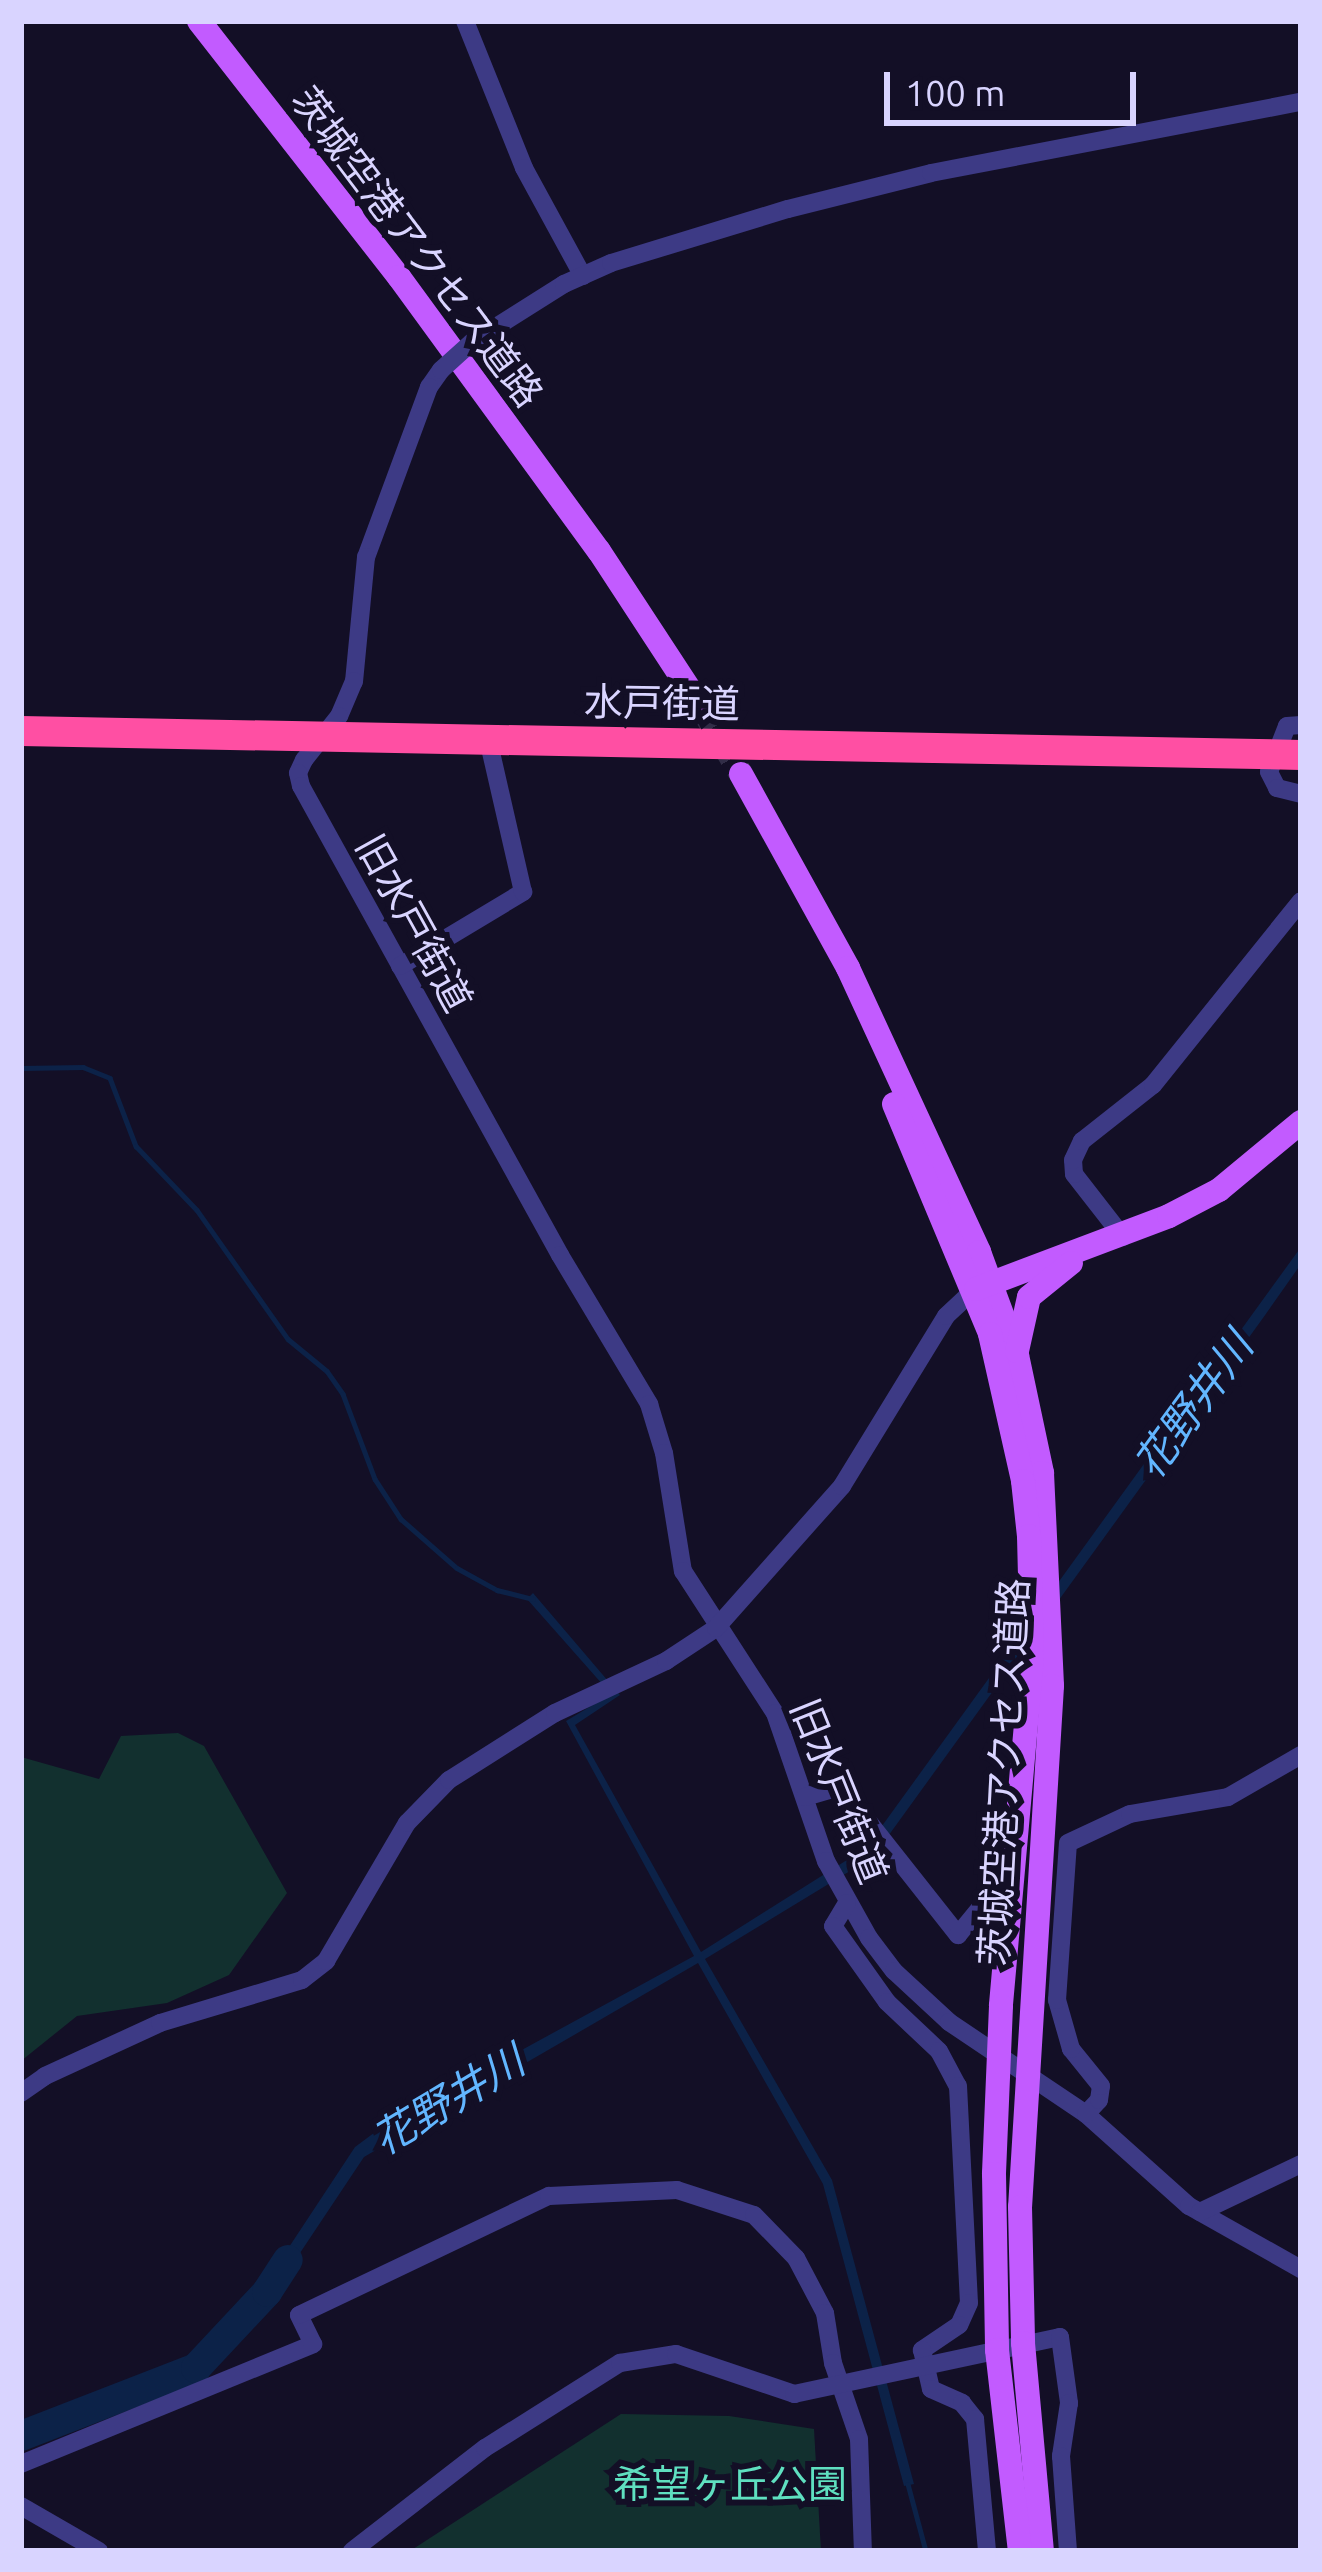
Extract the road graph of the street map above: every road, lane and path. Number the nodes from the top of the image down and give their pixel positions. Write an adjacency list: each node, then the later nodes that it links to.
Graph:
1 (199, 21): 5 (main road, 茨城空港アクセス道路)
2 (465, 21): 4 (street)
3 (1301, 102): 4 (street)
4 (583, 276): 8 (street, bridge)
5 (695, 709)
6 (1301, 725): 10 (street)
7 (21, 731): 8 (highway, 水戸街道)
8 (320, 738): 9 (highway, 水戸街道); 14 (street, 旧水戸街道)
9 (488, 739): 10 (highway, 水戸街道); 14 (street)
10 (1287, 755): 12 (street)
11 (734, 775): 18 (main road, 茨城空港アクセス道路)
12 (1301, 794)
13 (1301, 902): 16 (street)
14 (400, 966): 20 (street, 旧水戸街道)
15 (1301, 1122): 16 (main road)
16 (1124, 1237): 17 (main road)
17 (1093, 1249): 18 (main road); 19 (main road)
18 (982, 1286): 19 (main road, 茨城空港アクセス道路); 20 (street); 25 (main road, 茨城空港アクセス道路)
19 (1017, 1355): 26 (main road, 茨城空港アクセス道路)
20 (716, 1628): 22 (street, 旧水戸街道); 27 (street)
21 (1301, 1755): 28 (street)
22 (805, 1797): 23 (street, 旧水戸街道); 24 (street)
23 (843, 1895): 25 (street, 旧水戸街道); 34 (street)
24 (985, 1903)
25 (998, 2056): 26 (street, 旧水戸街道); 33 (main road, 茨城空港アクセス道路)
26 (1024, 2070): 28 (street, 旧水戸街道); 32 (main road, 茨城空港アクセス道路)
27 (21, 2093)
28 (1086, 2114): 30 (street, 旧水戸街道)
29 (1301, 2164): 30 (street)
30 (1200, 2212): 31 (street, 旧水戸街道)
31 (1301, 2269)
32 (1023, 2343): 33 (street); 43 (main road, 茨城空港アクセス道路); 44 (street)
33 (997, 2350): 34 (street); 42 (main road, 茨城空港アクセス道路)
34 (924, 2364): 35 (street); 41 (street)
35 (840, 2384): 36 (street); 39 (street); 40 (street)
36 (21, 2464)
37 (21, 2506): 38 (street)
38 (99, 2551)
39 (352, 2551)
40 (863, 2551)
41 (987, 2551)
42 (1020, 2551)
43 (1042, 2551)
44 (1068, 2551)

